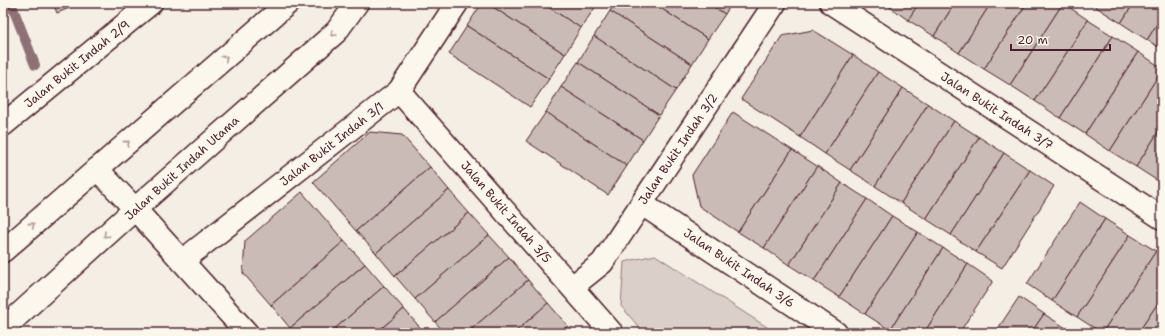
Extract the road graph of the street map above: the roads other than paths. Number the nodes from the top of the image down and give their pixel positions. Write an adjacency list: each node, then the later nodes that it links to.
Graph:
1 (151, 3): 8 (street, Jalan Bukit Indah 2/9)
2 (288, 3): 9 (street, one-way to 2)
3 (357, 3): 11 (street, Jalan Bukit Indah Utama, one-way to 11)
4 (457, 3): 7 (street, Jalan Bukit Indah 3/1)
5 (775, 3): 10 (street, Jalan Bukit Indah 3/2)
6 (831, 3): 12 (street, Jalan Bukit Indah 3/7)
7 (399, 91): 14 (street, Jalan Bukit Indah 3/1); 15 (street, Jalan Bukit Indah 3/5)
8 (3, 125)
9 (97, 169): 11 (street); 13 (street, one-way to 9)
10 (642, 204): 15 (street, Jalan Bukit Indah 3/2); 19 (street, Jalan Bukit Indah 3/6)
11 (135, 209): 14 (street); 16 (street, Jalan Bukit Indah Utama, one-way to 16)
12 (1162, 218)
13 (3, 251)
14 (182, 261): 17 (street)
15 (572, 287): 18 (street, Jalan Bukit Indah 3/5)
16 (3, 329)
17 (247, 333)
18 (612, 333)
19 (836, 333)

